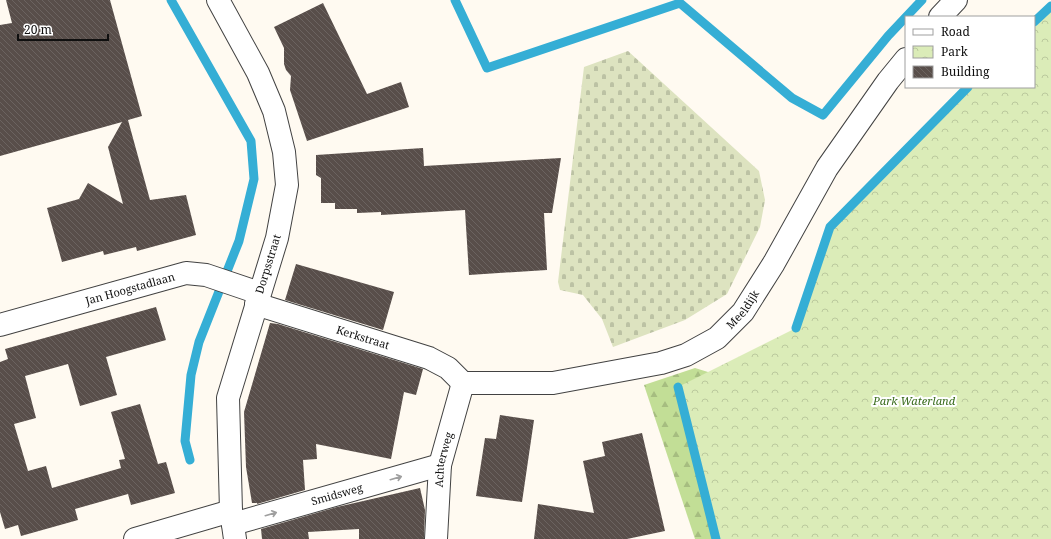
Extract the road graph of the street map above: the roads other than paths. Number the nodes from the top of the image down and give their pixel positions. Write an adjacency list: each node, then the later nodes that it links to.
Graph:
1 (218, 0): 5 (street, Dorpsstraat)
2 (956, 0): 3 (street)
3 (941, 16)
4 (905, 60): 7 (street, Meeldijk)
5 (258, 299): 6 (street, Jan Hoogstadlaan); 7 (street, Kerkstraat); 9 (street, Dorpsstraat)
6 (0, 325)
7 (463, 382): 8 (street, Achterweg)
8 (440, 465): 9 (street, Smidsweg, one-way to 8); 11 (street, Achterweg)
9 (233, 525): 10 (street, Smidsweg)
10 (135, 539)
11 (436, 539)

